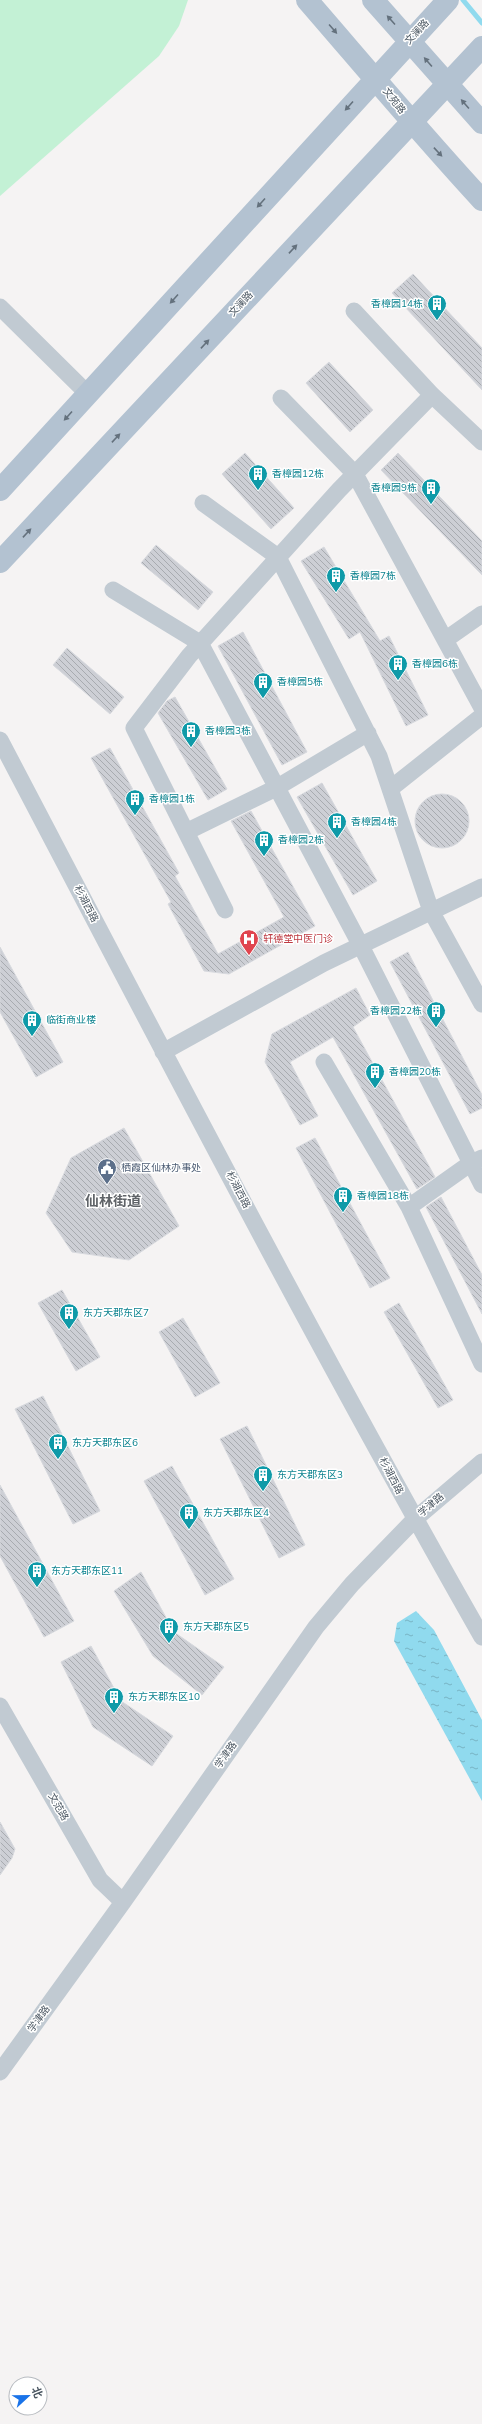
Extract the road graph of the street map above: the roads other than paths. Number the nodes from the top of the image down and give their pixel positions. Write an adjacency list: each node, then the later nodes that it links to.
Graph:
1 (307, 0): 6 (main road, 文苑路, one-way to 6)
2 (373, 0): 4 (main road, one-way to 2)
3 (444, 3): 4 (main road, 文澜路)
4 (409, 40): 6 (main road, 文澜路); 7 (main road, one-way to 4)
5 (482, 47): 7 (main road, 文澜路)
6 (375, 78): 8 (main road, 文苑路); 13 (main road, 文澜路, one-way to 13)
7 (448, 84): 8 (main road, 文澜路); 9 (main road, one-way to 7)
8 (411, 123): 10 (main road, 文苑路, one-way to 10); 21 (main road, 文澜路, one-way to 8)
9 (482, 123)
10 (482, 200)
11 (0, 307): 13 (street)
12 (354, 311): 14 (street)
13 (88, 394): 18 (main road, 文澜路, one-way to 18)
14 (432, 395): 16 (street); 17 (street)
15 (281, 398): 17 (street)
16 (482, 442)
17 (355, 474): 20 (street); 24 (street)
18 (0, 490)
19 (203, 503): 20 (street)
20 (278, 557): 25 (street); 28 (street)
21 (0, 562)
22 (113, 590): 25 (street)
23 (482, 614): 24 (street)
24 (445, 640): 26 (street)
25 (200, 643): 30 (street); 32 (street)
26 (482, 708)
27 (482, 716): 31 (street)
28 (368, 733): 30 (street); 31 (street)
29 (0, 740): 38 (street, 杉湖西路)
30 (276, 788): 32 (street); 36 (street)
31 (390, 789): 35 (street)
32 (186, 832): 34 (street)
33 (482, 887): 35 (street)
34 (225, 910)
35 (431, 911): 36 (street); 37 (street)
36 (360, 946): 38 (street); 40 (street)
37 (482, 1004)
38 (163, 1052): 45 (street, 杉湖西路)
39 (324, 1062): 42 (street)
40 (477, 1161): 41 (street); 42 (street)
41 (482, 1185)
42 (409, 1207): 43 (street)
43 (482, 1364)
44 (482, 1462): 45 (street, 学津路)
45 (415, 1519): 46 (street, 杉湖西路); 48 (street, 学津路)
46 (482, 1637)
47 (0, 1706): 48 (street, 文范路)
48 (123, 1902): 49 (street, 学津路)
49 (0, 2072)

